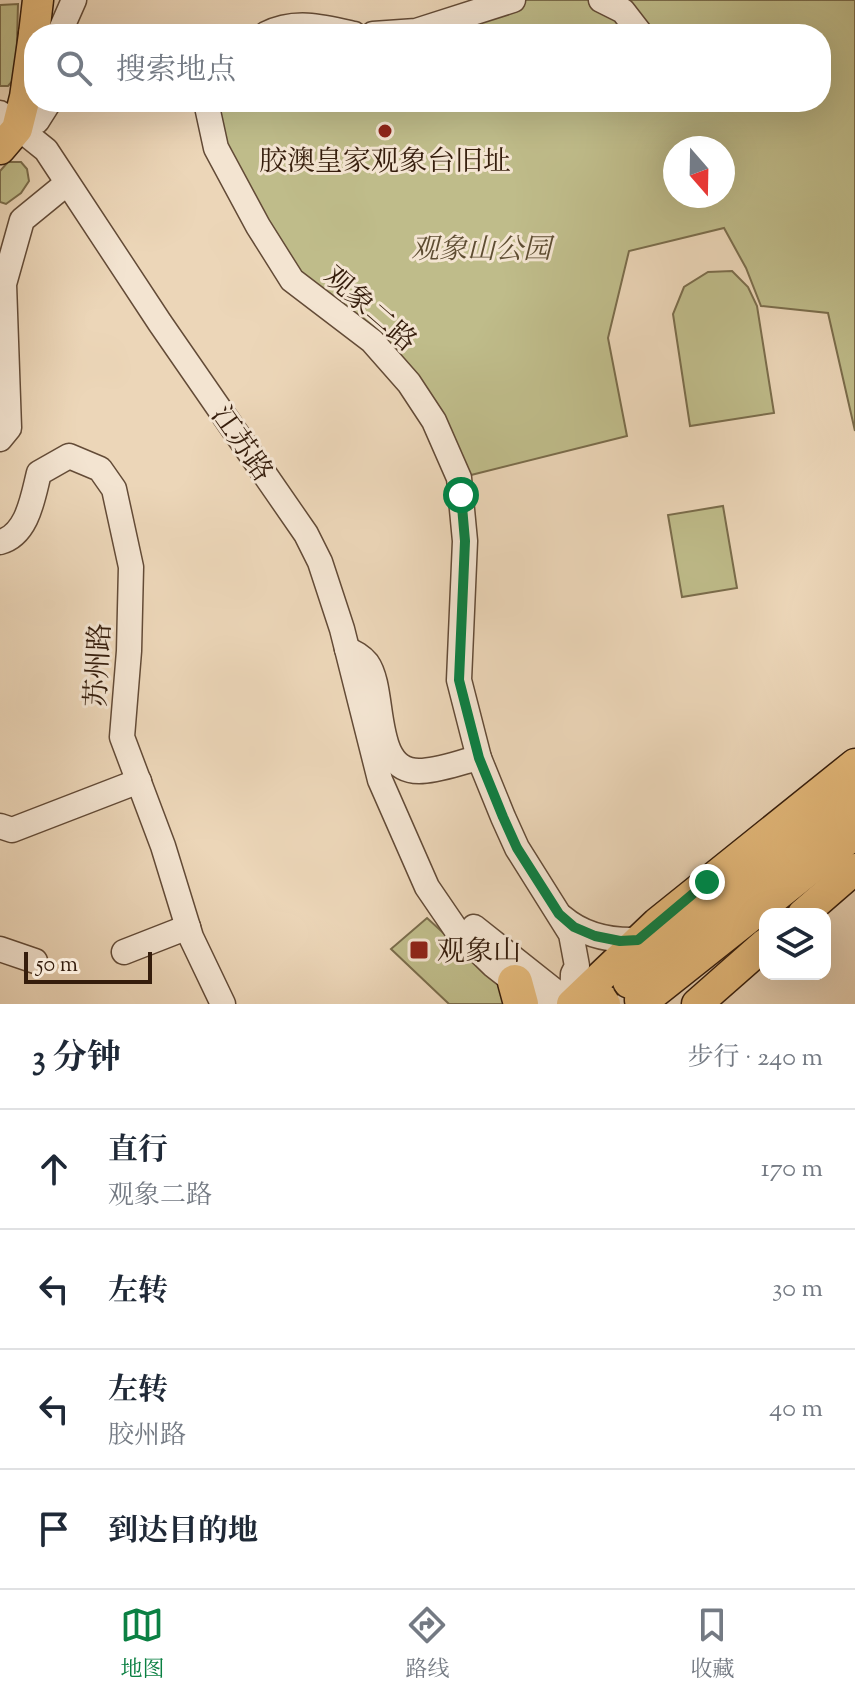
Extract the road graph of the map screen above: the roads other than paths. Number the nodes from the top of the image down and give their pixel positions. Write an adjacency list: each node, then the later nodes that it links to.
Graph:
1 (38, 0): 5 (main road)
2 (74, 0): 6 (street)
3 (513, 0): 7 (street)
4 (601, 0): 8 (street)
5 (35, 24)
6 (63, 24)
7 (438, 24)
8 (633, 24)
9 (24, 99): 12 (main road)
10 (43, 112): 12 (street)
11 (208, 112): 17 (street, 观象二路)
12 (4, 130): 13 (street, 江苏路)
13 (66, 184): 14 (street); 16 (street, 江苏路)
14 (0, 439)
15 (0, 542): 19 (street, 苏州路)
16 (347, 649): 17 (street); 24 (street, 江苏路)
17 (479, 758): 26 (street, 观象二路)
18 (855, 764): 28 (main road)
19 (139, 781): 21 (street); 27 (street, 苏州路)
20 (855, 797): 33 (highway)
21 (0, 826)
22 (855, 831): 33 (highway)
23 (855, 869): 25 (main road)
24 (427, 887): 34 (street, 江苏路); 37 (street, 江苏路)
25 (810, 908)
26 (559, 914): 28 (street); 37 (street, 观象二路)
27 (188, 927): 31 (street); 35 (street, 苏州路)
28 (638, 940): 33 (main road)
29 (0, 949): 32 (street)
30 (759, 949): 38 (main road)
31 (124, 952)
32 (35, 961)
33 (623, 992): 37 (main road)
34 (518, 993): 36 (street, 江苏路)
35 (223, 1004)
36 (543, 1004)
37 (572, 1004)
38 (697, 1004)

